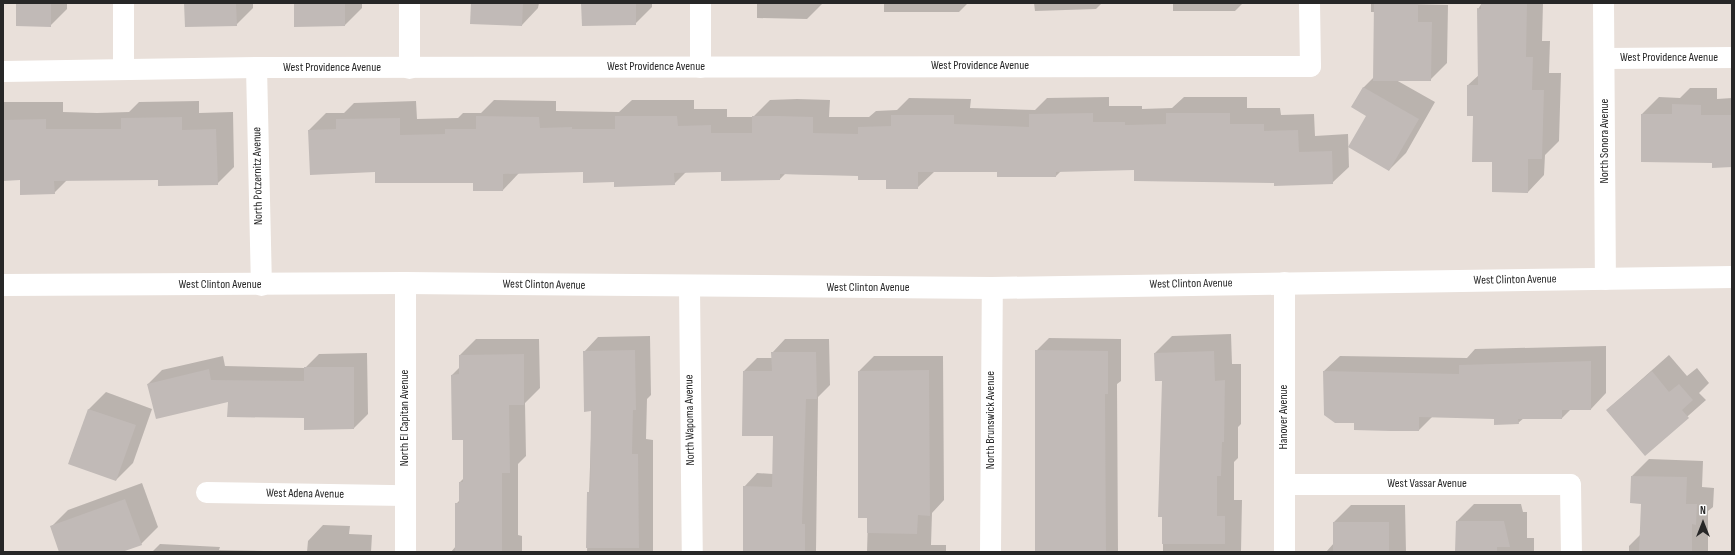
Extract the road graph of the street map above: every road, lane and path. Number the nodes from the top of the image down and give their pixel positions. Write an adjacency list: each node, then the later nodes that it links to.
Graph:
1 (123, 3): 11 (street)
2 (409, 3): 10 (street)
3 (700, 3): 9 (street)
4 (1309, 3): 9 (street, West Providence Avenue)
5 (1604, 3): 7 (street, North Sonora Avenue)
6 (1732, 57): 7 (street, West Providence Avenue)
7 (1605, 58): 14 (street, North Sonora Avenue)
8 (256, 67): 10 (street, West Providence Avenue); 11 (street, West Providence Avenue); 18 (street, North Potzernitz Avenue)
9 (700, 67): 10 (street, West Providence Avenue)
10 (409, 68)
11 (123, 69): 12 (street, West Providence Avenue)
12 (3, 71)
13 (1732, 277): 14 (main road, West Clinton Avenue)
14 (1605, 279): 15 (main road, West Clinton Avenue)
15 (1284, 282): 20 (main road, West Clinton Avenue); 21 (street, Hanover Avenue)
16 (405, 284): 18 (main road, West Clinton Avenue); 19 (main road, West Clinton Avenue); 23 (street, North El Capitan Avenue)
17 (3, 285): 18 (main road, West Clinton Avenue)
18 (261, 285)
19 (689, 287): 20 (main road, West Clinton Avenue); 25 (street, North Wapoma Avenue)
20 (992, 288): 26 (street, North Brunswick Avenue)
21 (1284, 484): 27 (street, Hanover Avenue); 28 (street, West Vassar Avenue)
22 (206, 492): 23 (street, West Adena Avenue)
23 (405, 495): 24 (street, North El Capitan Avenue)
24 (405, 552)
25 (692, 552)
26 (990, 552)
27 (1284, 552)
28 (1571, 552)

